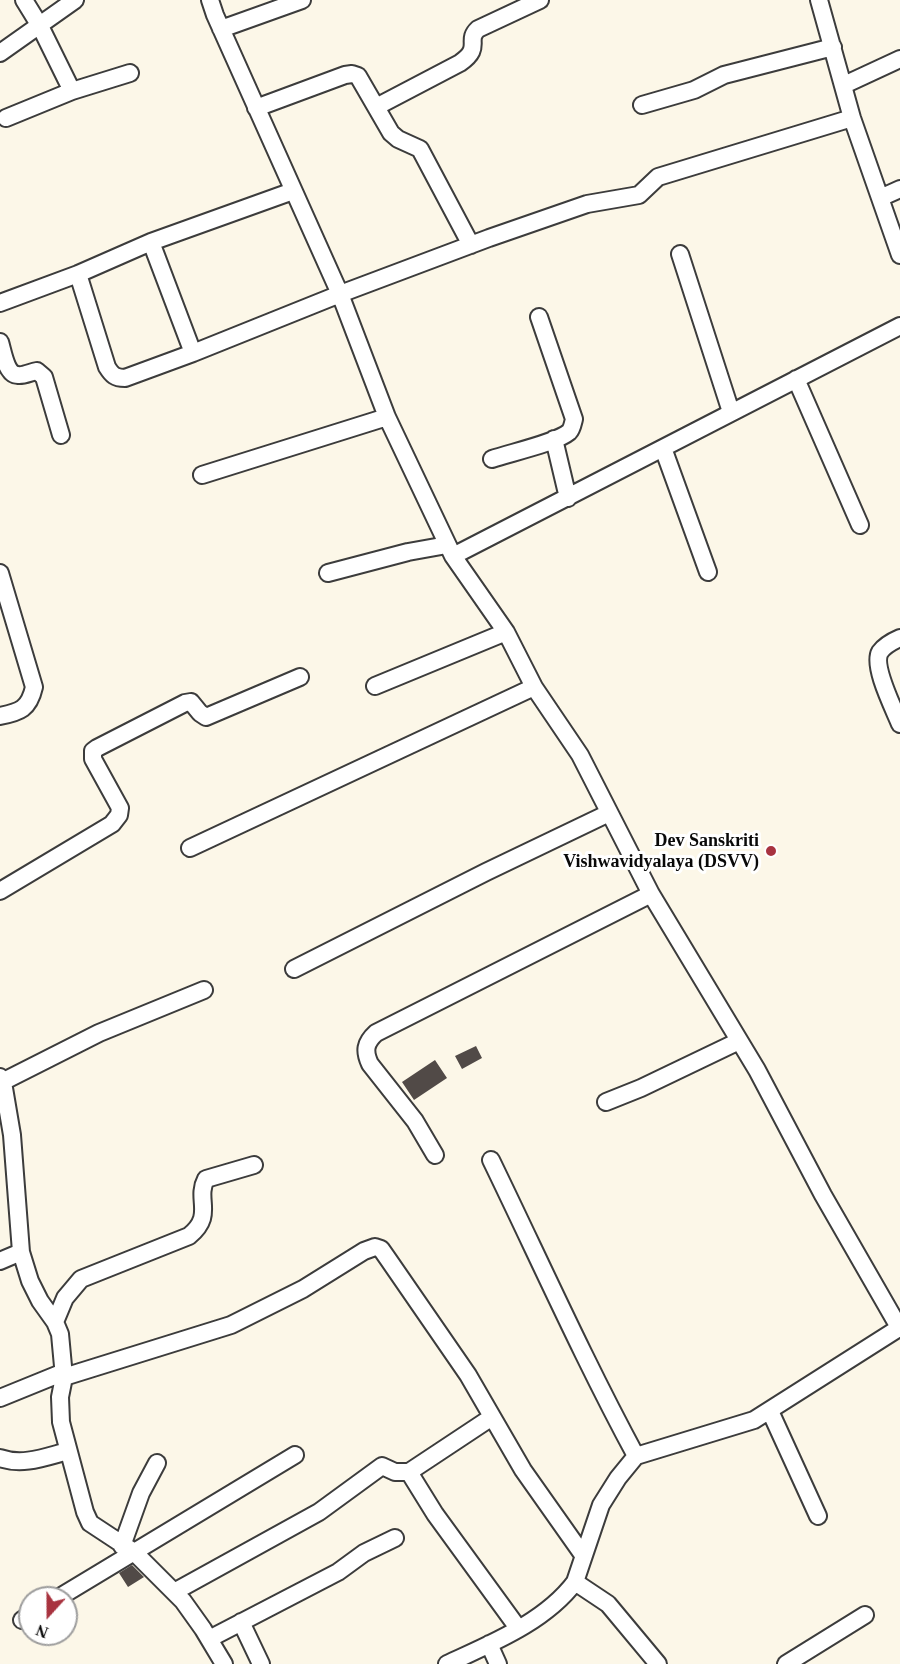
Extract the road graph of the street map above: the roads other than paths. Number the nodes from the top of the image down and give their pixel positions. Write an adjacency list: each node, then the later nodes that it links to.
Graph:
1 (24, 0): 7 (street)
2 (75, 0): 7 (street)
3 (210, 0): 8 (street)
4 (302, 0): 8 (street)
5 (540, 0): 16 (street)
6 (819, 0): 9 (street)
7 (40, 26): 10 (street); 14 (street)
8 (221, 29): 17 (street)
9 (833, 47): 13 (street); 15 (street)
10 (0, 53)
11 (900, 59): 13 (street)
12 (130, 73): 14 (street)
13 (844, 85): 19 (street)
14 (72, 91): 18 (street)
15 (642, 105)
16 (376, 107): 17 (street); 24 (street)
17 (256, 108): 21 (street)
18 (6, 118)
19 (852, 118): 22 (street); 24 (street)
20 (900, 189): 22 (street)
21 (293, 191): 23 (street); 28 (street)
22 (880, 198): 26 (street)
23 (151, 242): 27 (street); 33 (street)
24 (471, 245): 28 (street)
25 (680, 254): 35 (street)
26 (900, 255)
27 (78, 274): 29 (street); 33 (street)
28 (340, 294): 33 (street); 36 (street)
29 (0, 303)
30 (538, 317): 38 (street)
31 (900, 326): 34 (street)
32 (0, 342): 37 (street)
33 (193, 353)
34 (796, 379): 35 (street); 43 (street)
35 (731, 412): 39 (street)
36 (387, 417): 41 (street); 44 (street)
37 (61, 435)
38 (554, 439): 40 (street); 42 (street)
39 (663, 448): 42 (street); 45 (street)
40 (492, 459)
41 (202, 475)
42 (568, 498): 44 (street)
43 (860, 525)
44 (450, 550): 47 (street); 48 (street)
45 (708, 572)
46 (0, 573): 53 (street)
47 (328, 573)
48 (506, 632): 51 (street); 52 (street)
49 (900, 638): 54 (street)
50 (300, 677): 57 (street)
51 (375, 686)
52 (534, 687): 55 (street); 56 (street)
53 (0, 716)
54 (900, 724)
55 (609, 813): 58 (street); 59 (street)
56 (190, 848)
57 (0, 891)
58 (651, 894): 61 (street); 64 (street)
59 (294, 969)
60 (204, 990): 62 (street)
61 (739, 1041): 63 (street); 70 (street)
62 (1, 1080): 67 (street)
63 (606, 1102)
64 (435, 1155)
65 (491, 1160): 77 (street)
66 (254, 1165): 69 (street)
67 (21, 1252): 68 (street); 69 (street)
68 (0, 1261)
69 (55, 1322): 71 (street)
70 (899, 1328): 73 (street)
71 (64, 1375): 72 (street); 74 (street); 75 (street)
72 (0, 1398)
73 (770, 1411): 77 (street); 81 (street)
74 (492, 1418): 80 (street); 84 (street)
75 (68, 1451): 78 (street); 83 (street)
76 (296, 1455): 83 (street)
77 (636, 1456): 84 (street)
78 (0, 1458)
79 (157, 1463): 83 (street)
80 (409, 1472): 87 (street); 90 (street)
81 (818, 1516)
82 (395, 1538): 89 (street)
83 (128, 1549): 86 (street); 87 (street)
84 (582, 1555): 85 (street)
85 (575, 1582): 90 (street); 97 (street)
86 (75, 1586)
87 (174, 1592): 91 (street)
88 (865, 1615): 98 (street)
89 (241, 1622): 91 (street); 94 (street)
90 (518, 1628): 92 (street)
91 (209, 1639): 93 (street)
92 (489, 1644): 95 (street); 96 (street)
93 (224, 1664)
94 (261, 1664)
95 (447, 1664)
96 (498, 1664)
97 (658, 1664)
98 (786, 1664)

